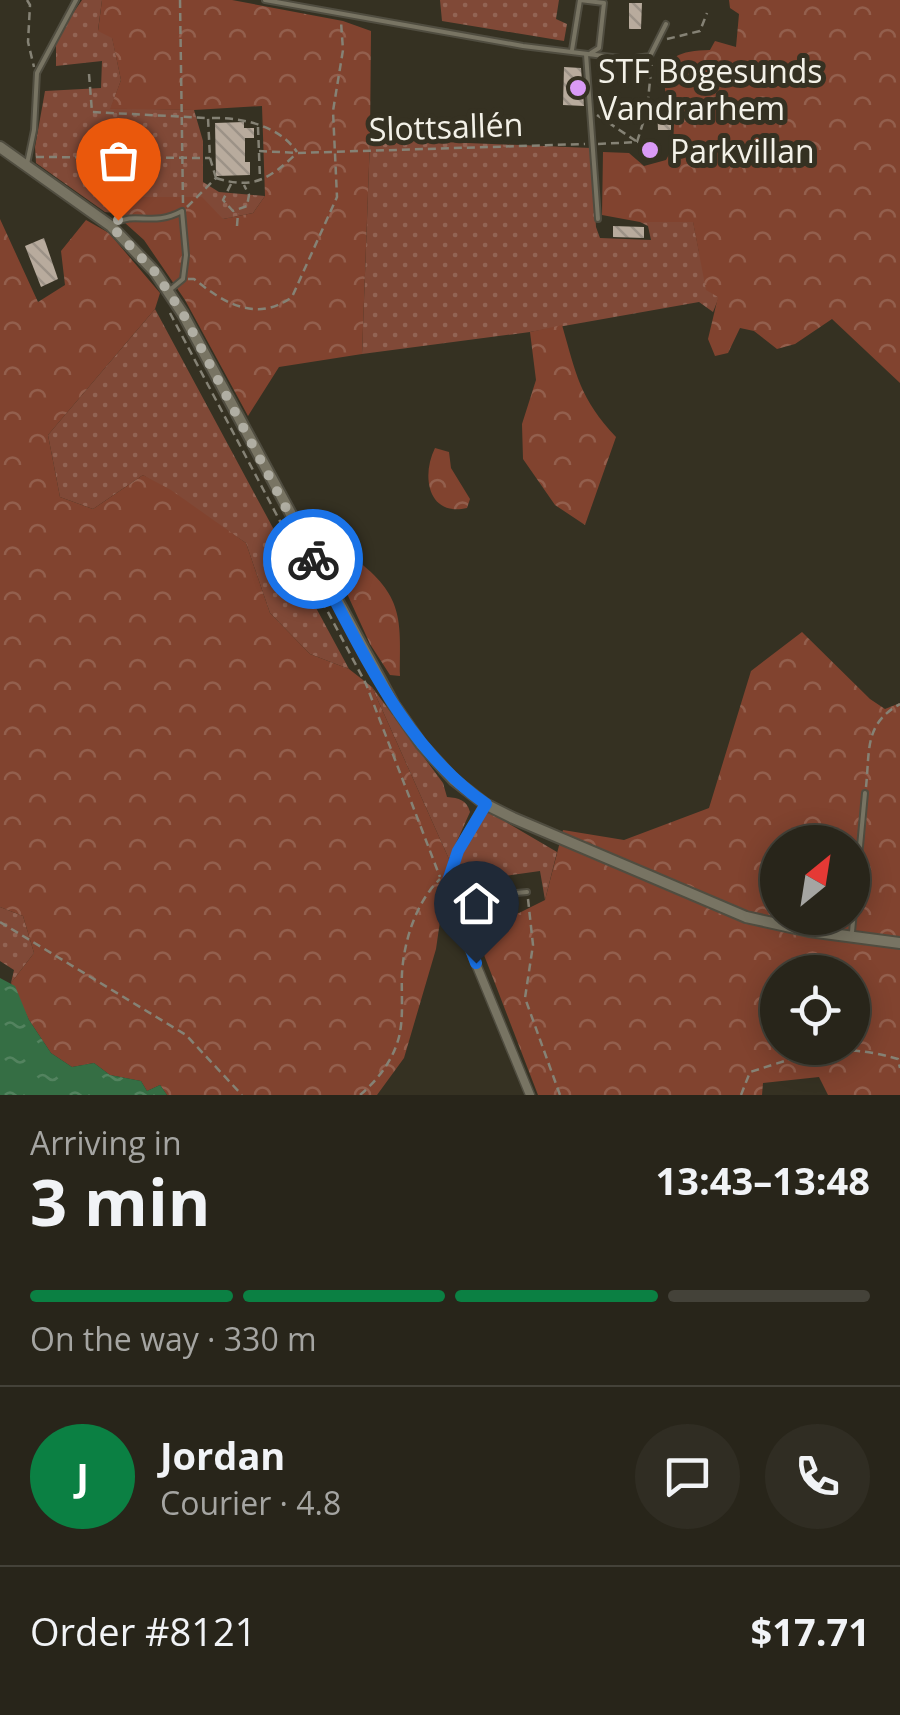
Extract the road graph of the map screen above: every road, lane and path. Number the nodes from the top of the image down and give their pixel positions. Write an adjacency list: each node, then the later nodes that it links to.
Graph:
1 (27, 0): 11 (path)
2 (76, 0): 11 (lane)
3 (180, 0): 14 (path)
4 (265, 0): 6 (lane)
5 (707, 13): 8 (path)
6 (341, 15): 9 (lane); 21 (path)
7 (666, 24): 8 (lane)
8 (658, 44): 10 (lane); 17 (path)
9 (572, 52): 10 (lane); 10 (lane)
10 (586, 54): 13 (lane)
11 (37, 74): 25 (lane)
12 (90, 74): 14 (path)
13 (590, 111): 17 (path); 18 (lane)
14 (182, 117): 15 (path); 23 (path)
15 (208, 118): 16 (path); 24 (path)
16 (258, 126): 20 (path); 22 (path)
17 (637, 142): 18 (path, Slottsallén)
18 (595, 144): 21 (path, Slottsallén); 32 (lane)
19 (0, 146): 25 (street)
20 (260, 151): 22 (path, Slottsallén); 27 (path)
21 (335, 152): 22 (path, Slottsallén); 35 (path)
22 (298, 153): 27 (path)
23 (182, 158): 24 (path); 25 (path); 31 (path)
24 (210, 158): 26 (path)
25 (28, 161): 33 (street)
26 (216, 178): 28 (path); 31 (path)
27 (260, 180): 29 (path)
28 (232, 183): 29 (path); 30 (path)
29 (244, 184): 30 (path)
30 (238, 211): 34 (path)
31 (182, 212): 33 (lane); 35 (lane)
32 (598, 219)
33 (111, 226): 36 (street)
34 (237, 226)
35 (183, 279): 36 (lane)
36 (171, 296): 39 (street); 40 (path)
37 (900, 704): 38 (path)
38 (866, 793): 43 (lane)
39 (486, 804): 40 (street); 43 (street)
40 (444, 881): 41 (lane); 47 (path); 48 (street)
41 (527, 892): 49 (path)
42 (0, 919): 46 (path)
43 (852, 937): 44 (street)
44 (900, 943)
45 (900, 1068): 50 (path)
46 (242, 1095)
47 (360, 1095)
48 (530, 1095)
49 (560, 1095)
50 (741, 1095)

